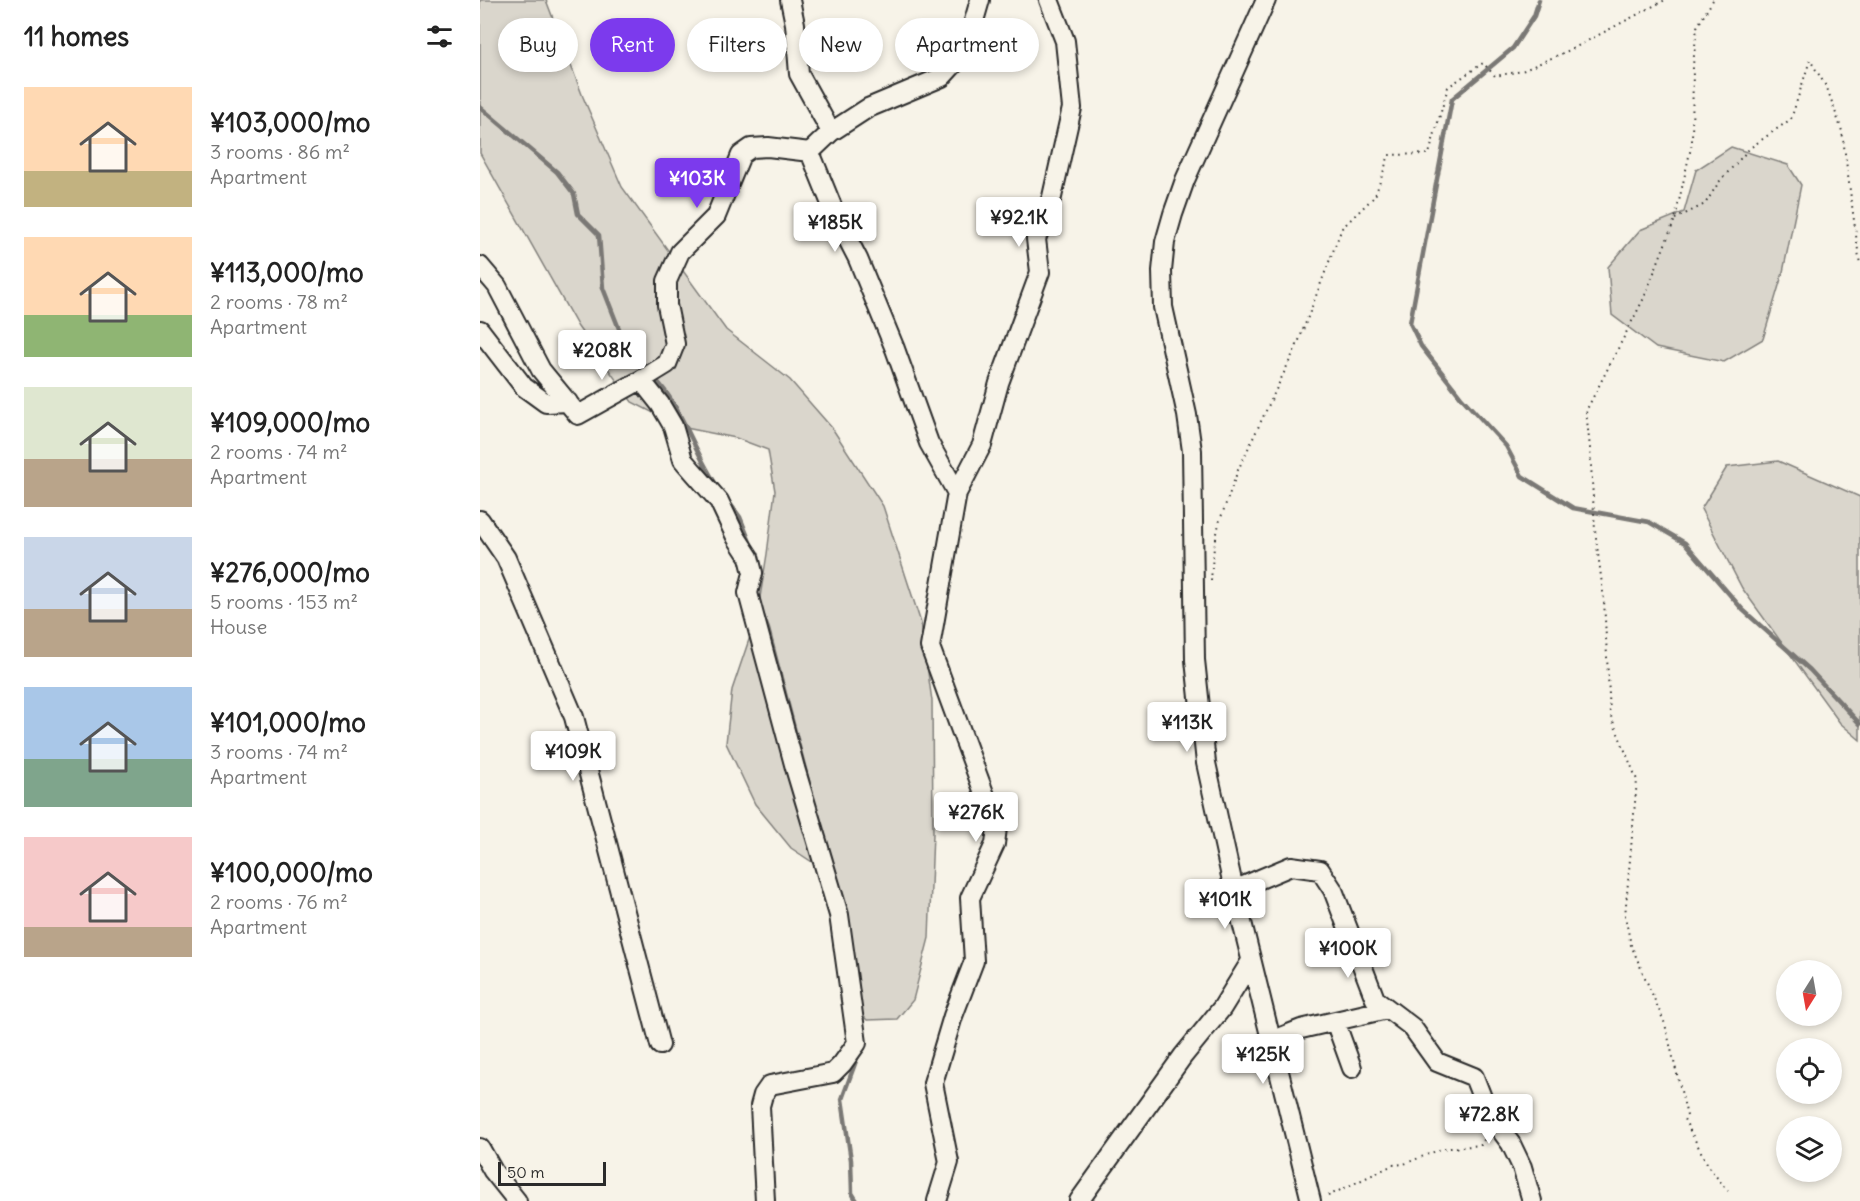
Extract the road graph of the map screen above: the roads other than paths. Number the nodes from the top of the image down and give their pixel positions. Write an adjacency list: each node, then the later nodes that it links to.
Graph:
1 (790, 0): 5 (street)
2 (980, 0): 5 (street)
3 (1050, 0): 11 (street)
4 (1266, 0): 13 (street)
5 (831, 132): 6 (street)
6 (810, 152): 9 (street); 11 (street)
7 (480, 266): 10 (street)
8 (480, 330): 10 (street)
9 (648, 376): 10 (street); 22 (street)
10 (568, 402)
11 (957, 493): 23 (street)
12 (480, 520): 18 (street)
13 (1233, 890): 14 (street); 15 (street)
14 (1251, 961): 17 (street); 24 (street)
15 (1387, 1009): 16 (street); 26 (street)
16 (1335, 1021): 17 (street); 19 (street)
17 (1271, 1041): 25 (street)
18 (660, 1045)
19 (1352, 1068)
20 (480, 1148): 21 (street)
21 (517, 1201)
22 (765, 1201)
23 (937, 1201)
24 (1079, 1201)
25 (1311, 1201)
26 (1532, 1201)

